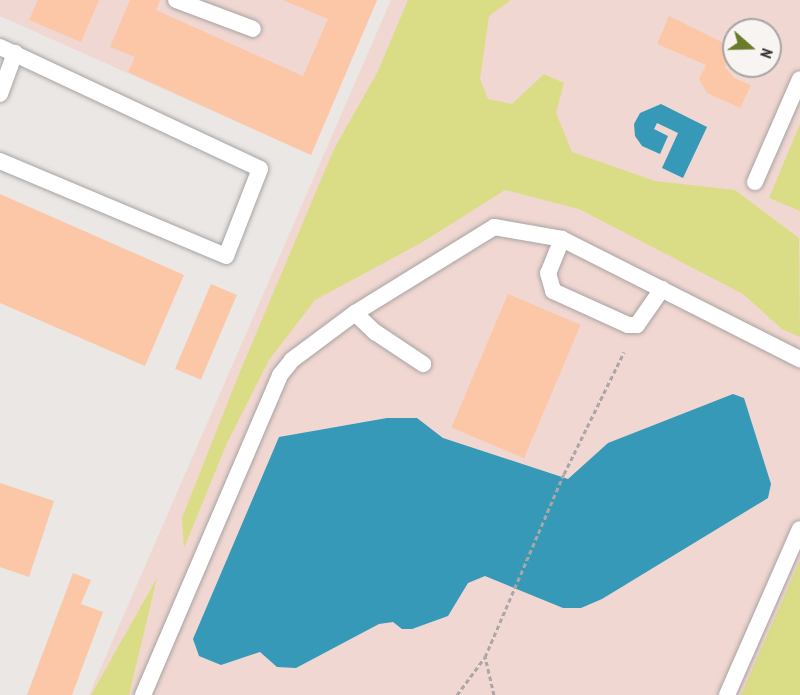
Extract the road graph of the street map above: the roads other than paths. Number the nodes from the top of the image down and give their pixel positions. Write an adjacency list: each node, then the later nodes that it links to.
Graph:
1 (176, 0): 2 (lane)
2 (253, 28)
3 (8, 50): 5 (lane); 6 (lane)
4 (800, 79): 7 (lane)
5 (0, 94)
6 (0, 161)
7 (755, 182)
8 (562, 239): 9 (lane); 9 (lane); 10 (lane)
9 (662, 289): 11 (lane)
10 (355, 313): 12 (lane); 14 (lane)
11 (800, 359)
12 (423, 364)
13 (800, 529): 15 (lane)
14 (143, 695)
15 (727, 695)

